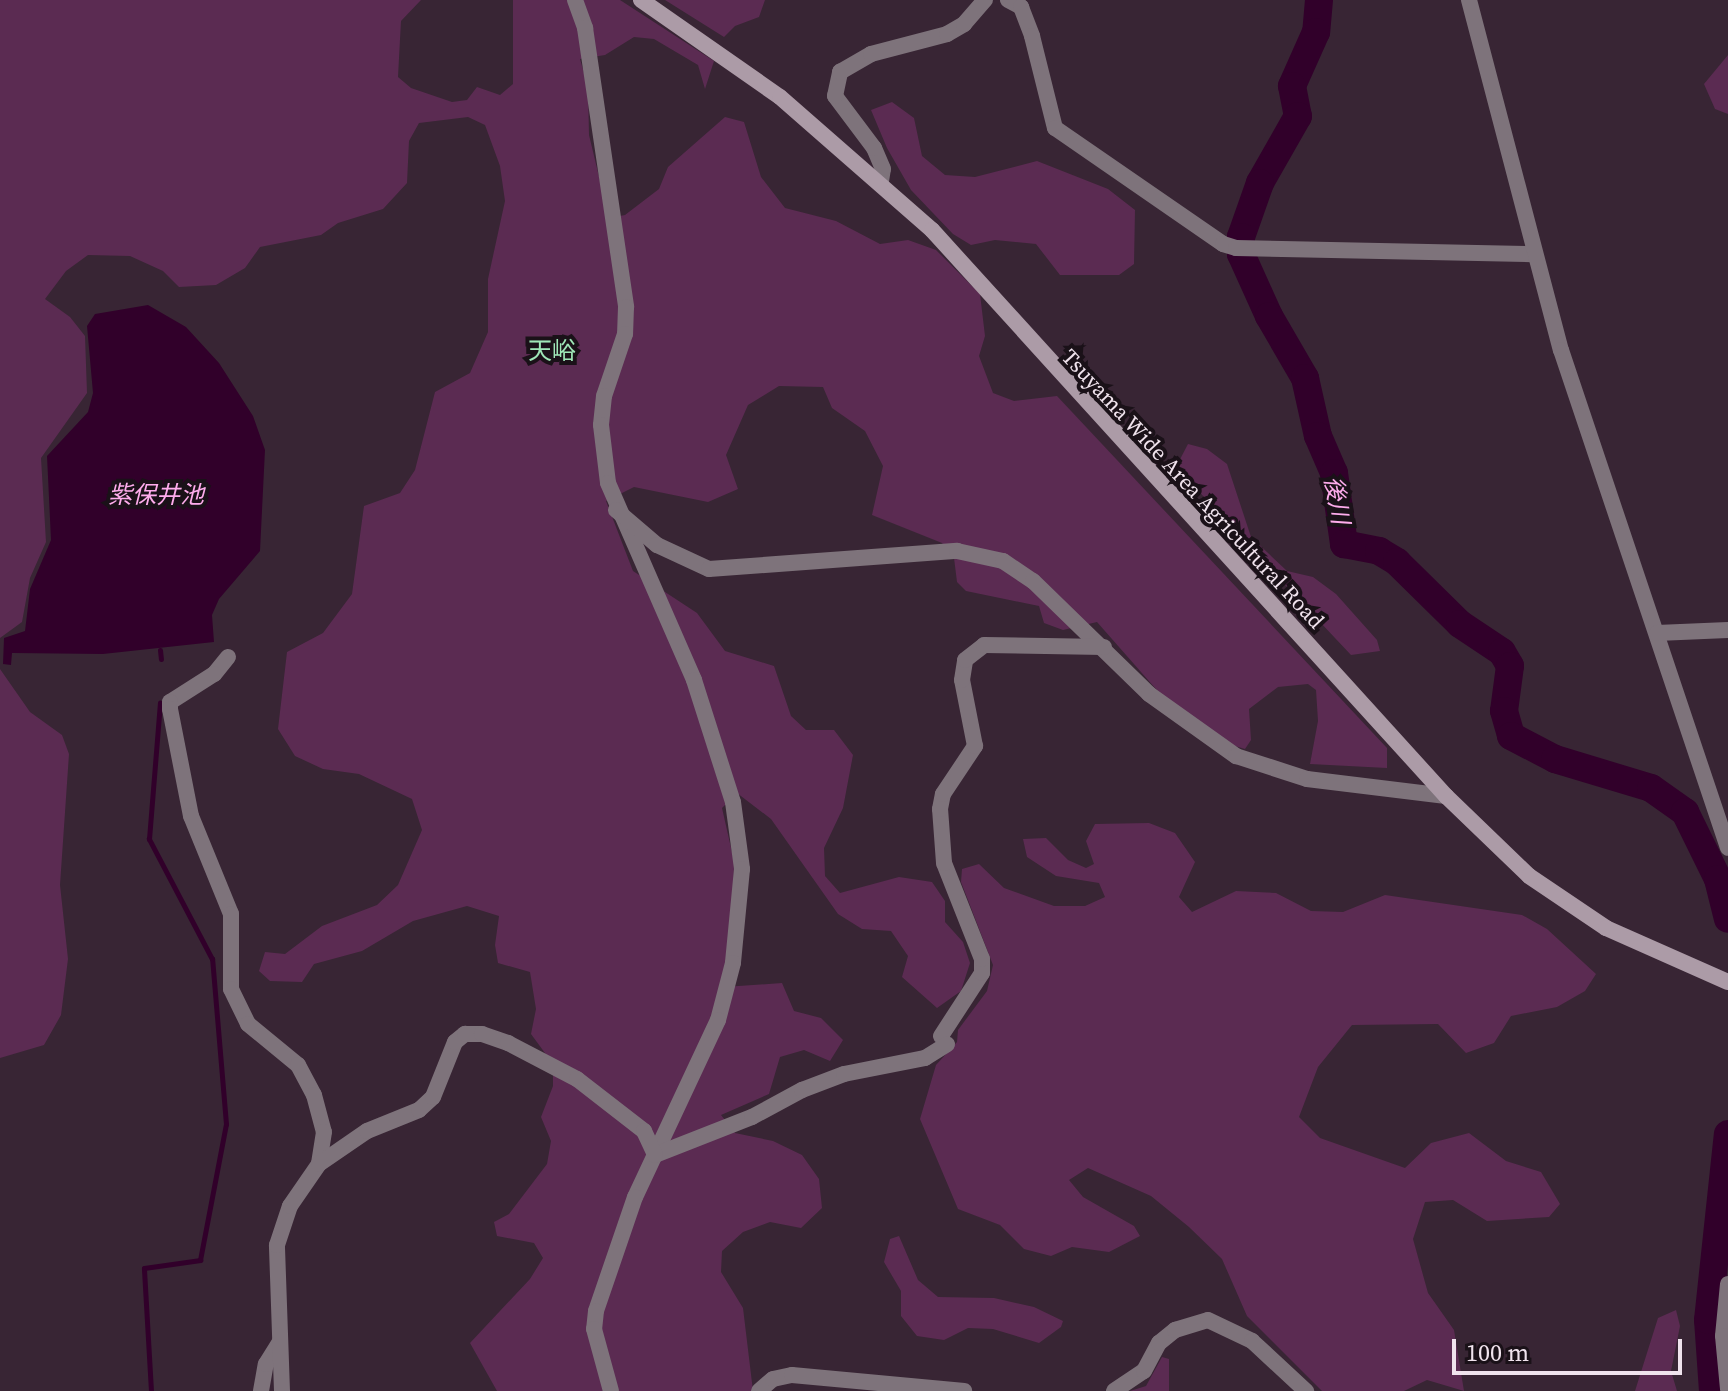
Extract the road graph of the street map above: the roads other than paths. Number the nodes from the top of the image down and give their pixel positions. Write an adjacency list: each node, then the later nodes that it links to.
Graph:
1 (641, 0): 6 (street, Tsuyama Wide Area Agricultural Road)
2 (985, 0): 6 (street)
3 (1008, 0): 7 (street)
4 (1469, 0): 7 (street)
5 (577, 6): 8 (street)
6 (881, 181): 13 (street, Tsuyama Wide Area Agricultural Road)
7 (1533, 254): 10 (street)
8 (615, 509): 11 (street); 16 (street)
9 (1728, 630): 10 (street)
10 (1657, 633): 14 (street)
11 (1104, 647): 13 (street); 16 (street)
12 (228, 657): 17 (street)
13 (1446, 796): 15 (street, Tsuyama Wide Area Agricultural Road)
14 (1728, 848)
15 (1728, 982)
16 (655, 1155): 17 (street); 24 (street)
17 (319, 1164): 19 (street)
18 (1728, 1284): 20 (street)
19 (279, 1343): 22 (street); 23 (street)
20 (1728, 1389)
21 (955, 1390): 25 (street)
22 (261, 1391)
23 (282, 1391)
24 (611, 1391)
25 (759, 1391)
26 (1114, 1391): 27 (street)
27 (1306, 1391)

